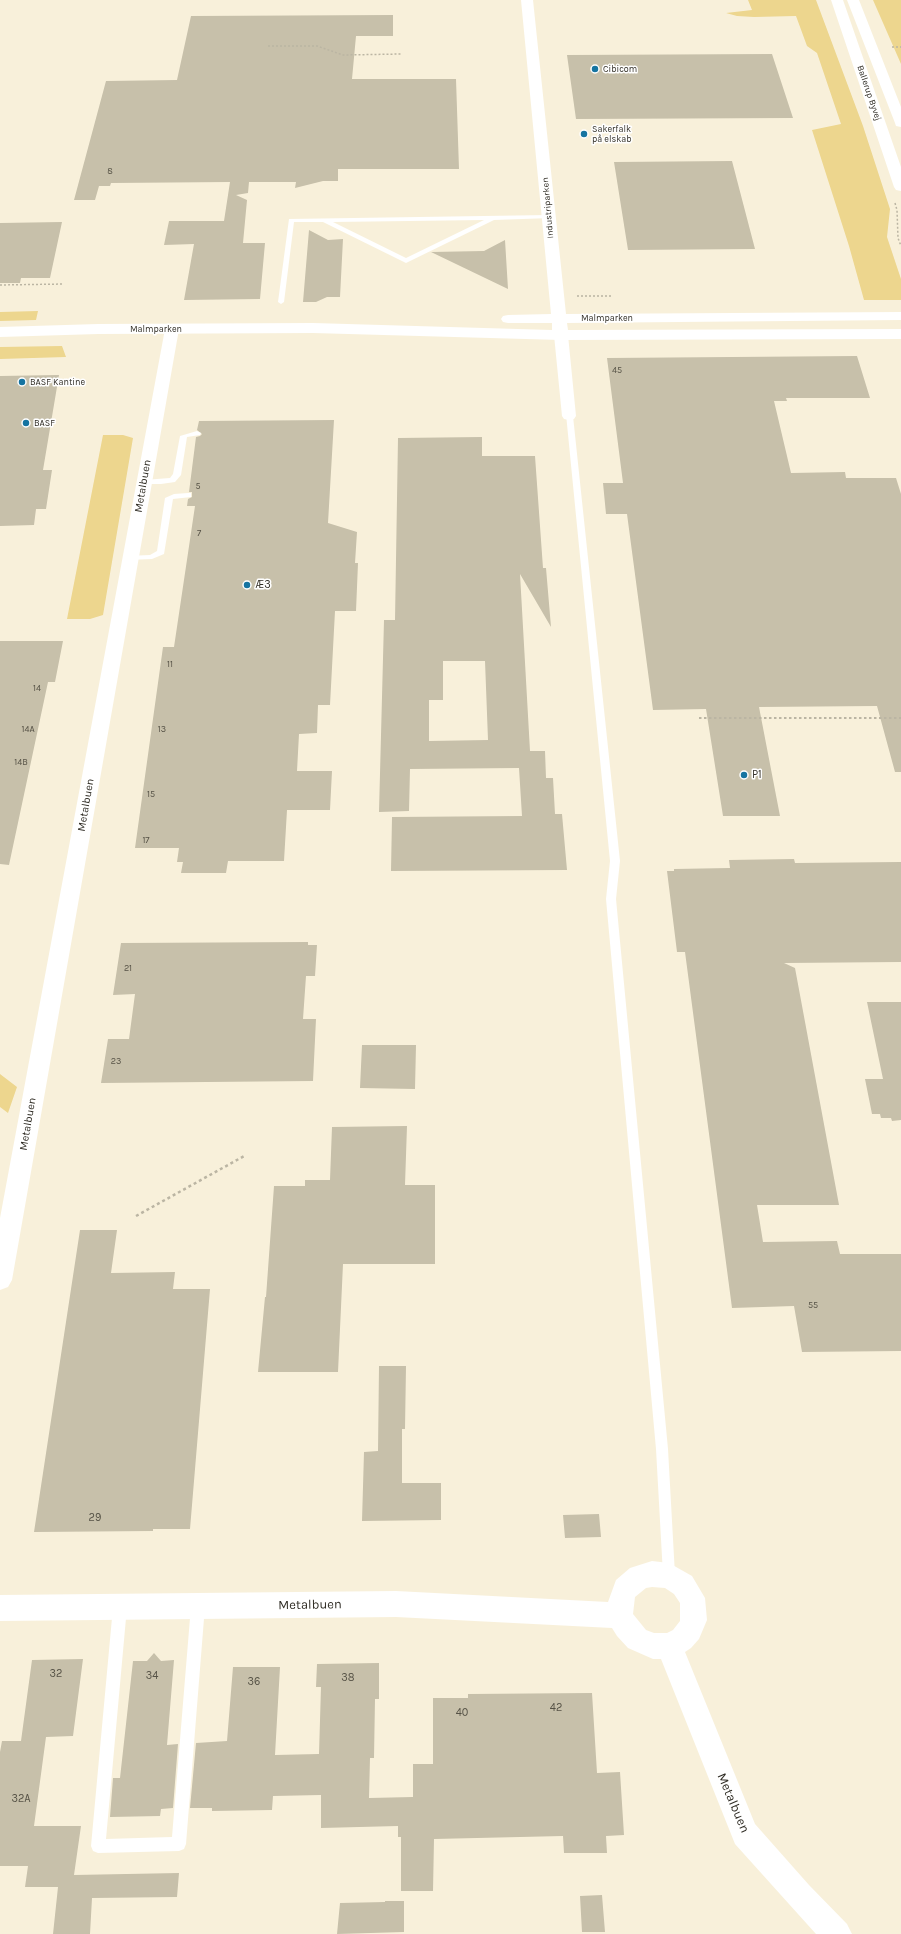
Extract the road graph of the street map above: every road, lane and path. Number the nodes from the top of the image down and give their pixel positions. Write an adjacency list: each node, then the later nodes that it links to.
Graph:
1 (527, 0): 8 (street, Industriparken)
2 (837, 0): 7 (street, Ballerup Byvej)
3 (854, 0): 6 (street, Ballerup Byvej)
4 (268, 46): 5 (path)
5 (401, 54)
6 (901, 123)
7 (901, 187)
8 (549, 217): 9 (lane); 14 (street, Industriparken)
9 (492, 218): 10 (lane); 10 (lane)
10 (324, 220): 15 (lane)
11 (64, 284): 12 (path)
12 (0, 285)
13 (612, 296): 14 (path)
14 (557, 297): 17 (street, Industriparken)
15 (281, 302)
16 (901, 316): 17 (street, Malmparken)
17 (559, 318): 18 (street, Malmparken); 21 (street, Industriparken)
18 (312, 328): 19 (street, Malmparken); 21 (street, Malmparken)
19 (172, 329): 20 (street, Malmparken); 25 (street, Metalbuen)
20 (0, 332)
21 (561, 334): 22 (street, Malmparken); 23 (street, Industriparken)
22 (901, 334)
23 (568, 416): 33 (lane)
24 (197, 434): 25 (lane)
25 (144, 482): 27 (street, Metalbuen)
26 (188, 496): 27 (lane)
27 (130, 558): 32 (street, Metalbuen)
28 (699, 718): 29 (path)
29 (901, 718)
30 (246, 1155): 31 (path)
31 (136, 1216)
32 (0, 1280)
33 (669, 1576): 37 (street); 38 (street)
34 (198, 1606): 35 (street, Metalbuen); 35 (lane); 37 (street, Metalbuen)
35 (120, 1607): 36 (street, Metalbuen)
36 (0, 1608)
37 (620, 1615): 38 (street)
38 (669, 1646): 39 (street, Metalbuen)
39 (837, 1934)

